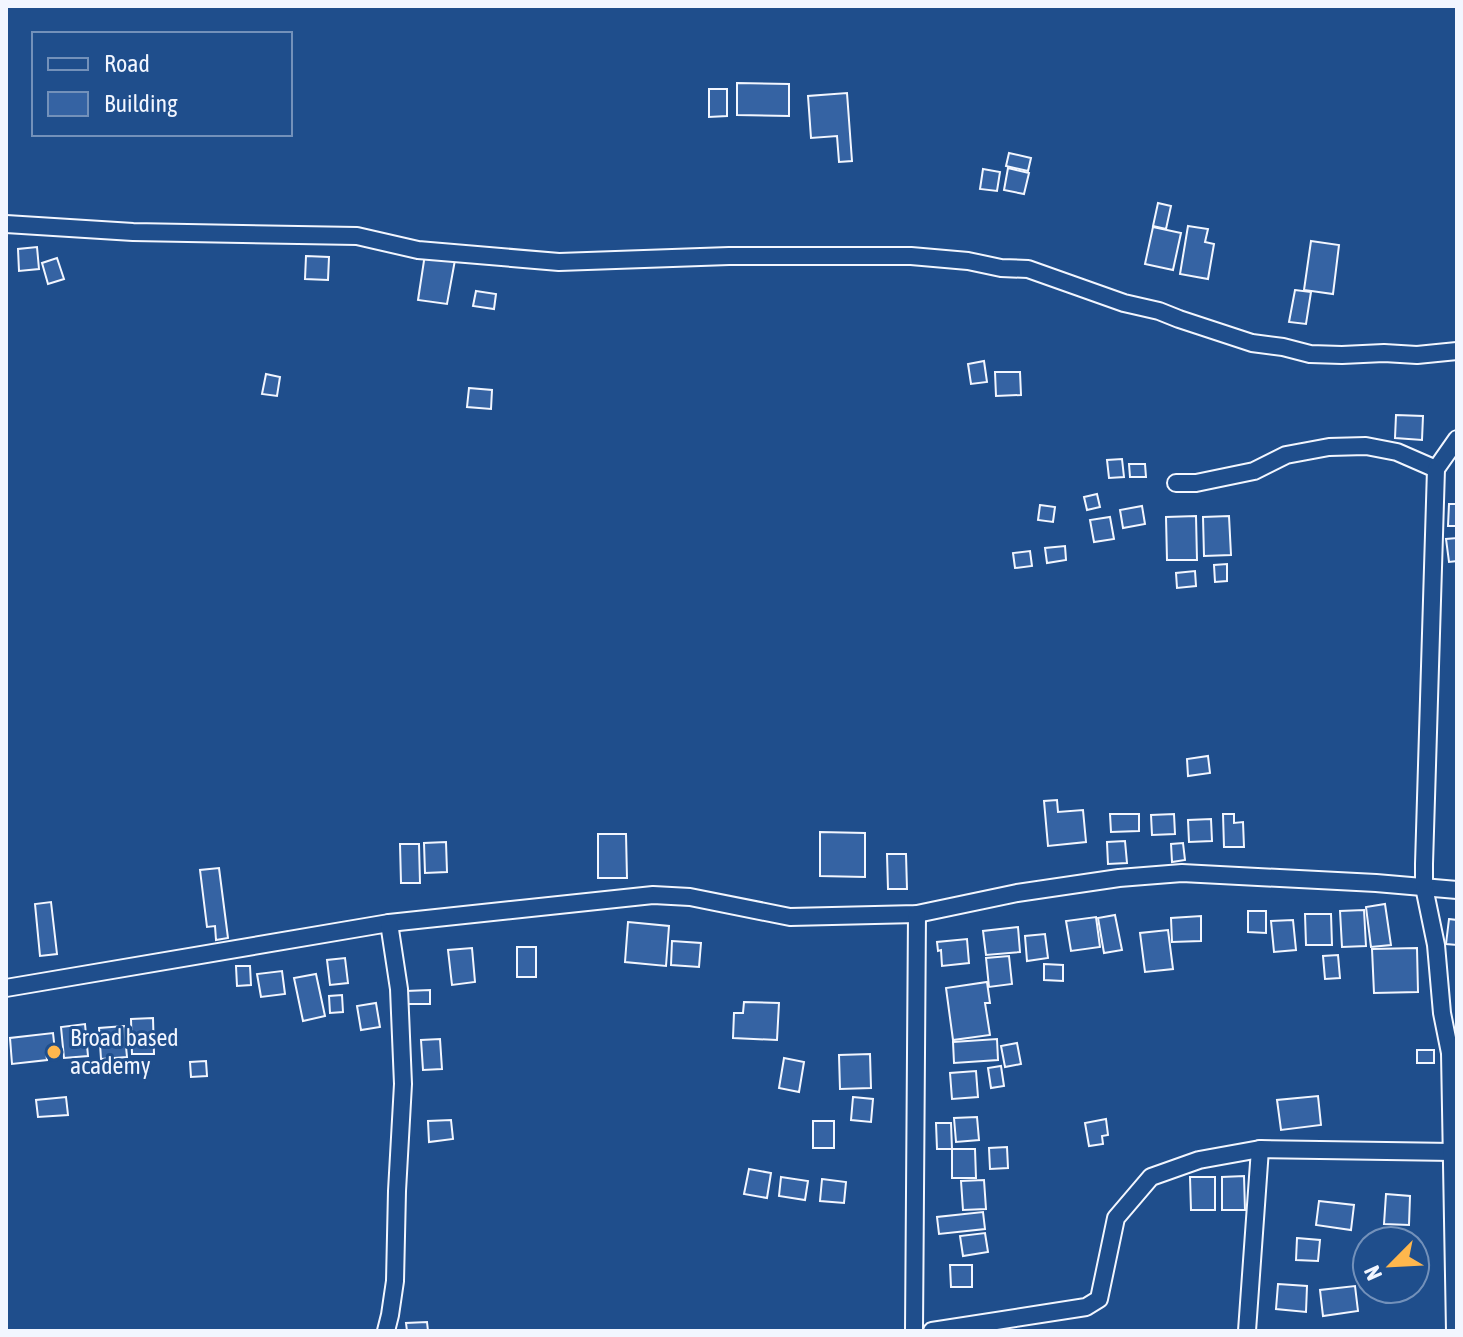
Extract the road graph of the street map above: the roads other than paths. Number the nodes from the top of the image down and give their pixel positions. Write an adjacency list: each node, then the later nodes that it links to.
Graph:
1 (6, 224): 2 (street)
2 (1457, 351)
3 (1457, 439): 4 (street)
4 (1436, 469): 5 (street); 6 (street)
5 (1176, 483)
6 (1424, 887): 7 (street); 8 (street); 12 (street)
7 (1457, 890)
8 (917, 914): 9 (street); 14 (street)
9 (389, 923): 10 (street); 13 (street)
10 (6, 988)
11 (1260, 1149): 12 (street); 15 (street); 16 (street)
12 (1453, 1152): 17 (street)
13 (386, 1331)
14 (914, 1331)
15 (932, 1331)
16 (1247, 1331)
17 (1455, 1331)

